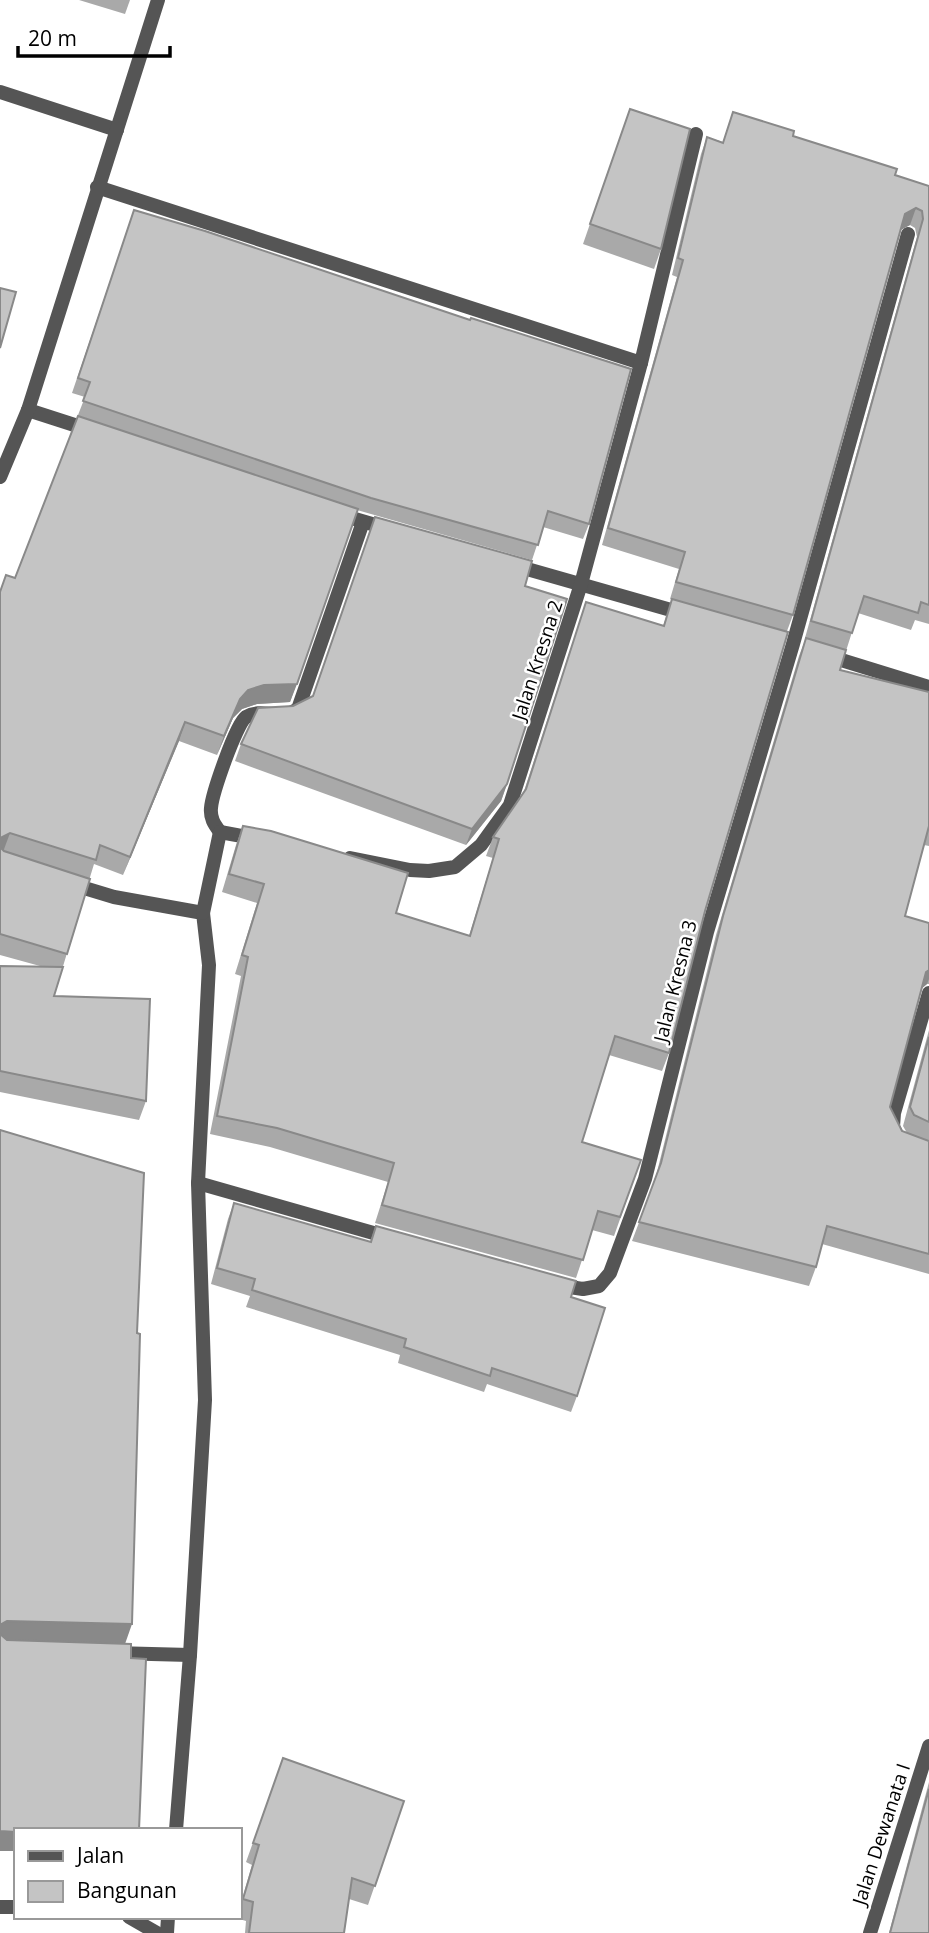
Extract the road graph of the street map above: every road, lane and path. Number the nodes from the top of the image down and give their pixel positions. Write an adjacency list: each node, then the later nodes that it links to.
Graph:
1 (158, 0): 3 (street)
2 (0, 92): 3 (street)
3 (117, 130): 5 (street)
4 (696, 134): 7 (street, Jalan Kresna 2)
5 (97, 187): 7 (street); 8 (street)
6 (908, 234): 17 (street, Jalan Kresna 3)
7 (641, 363): 15 (street, Jalan Kresna 2)
8 (28, 410): 9 (street); 10 (street)
9 (105, 436)
10 (0, 477)
11 (324, 509): 12 (street)
12 (363, 522): 13 (street); 19 (street)
13 (401, 533)
14 (504, 562): 15 (street)
15 (581, 584): 16 (street); 21 (street, Jalan Kresna 2)
16 (701, 618)
17 (787, 643): 18 (street); 28 (street, Jalan Kresna 3)
18 (929, 687)
19 (220, 832): 20 (street); 23 (street)
20 (270, 841)
21 (334, 854)
22 (52, 879): 23 (street)
23 (203, 913): 26 (street)
24 (929, 993): 25 (street)
25 (909, 1146)
26 (198, 1183): 27 (street); 30 (street)
27 (412, 1244)
28 (553, 1284)
29 (95, 1653): 30 (street)
30 (190, 1655): 32 (street)
31 (929, 1746): 35 (street, Jalan Dewanata I)
32 (176, 1828)
33 (132, 1919): 34 (street)
34 (157, 1933)
35 (870, 1933)

